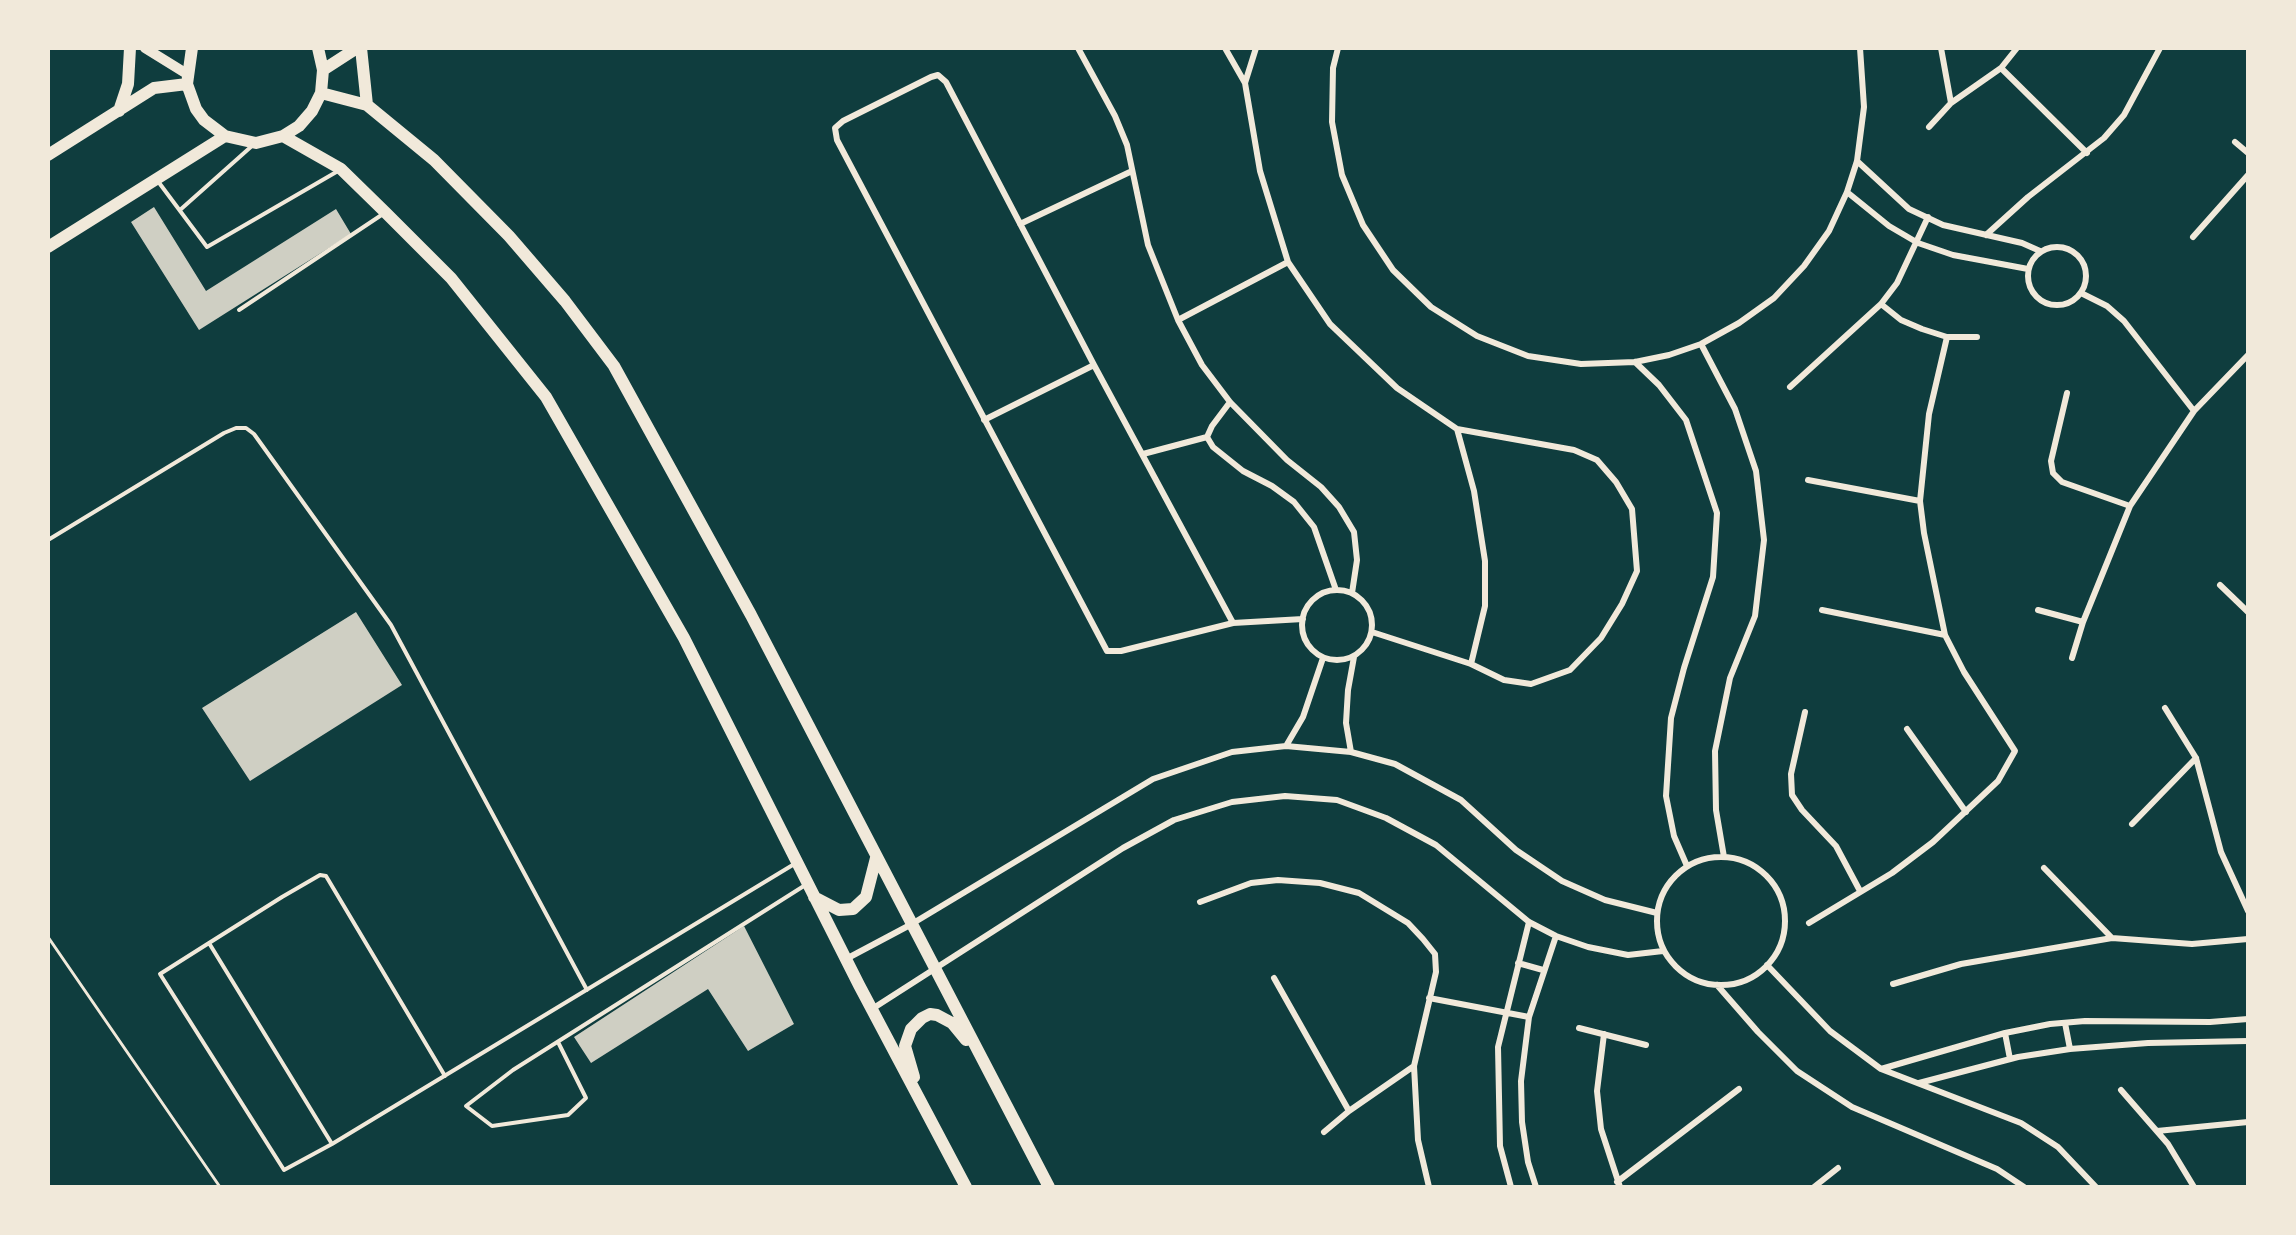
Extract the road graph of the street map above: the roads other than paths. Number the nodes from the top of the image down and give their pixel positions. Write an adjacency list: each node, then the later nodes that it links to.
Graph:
1 (130, 48): 22 (main road)
2 (145, 48): 17 (street)
3 (192, 48): 17 (main road)
4 (318, 48): 16 (main road)
5 (357, 48): 16 (main road)
6 (361, 48): 21 (main road)
7 (1078, 48): 33 (street)
8 (1225, 48): 18 (street)
9 (1256, 48): 18 (street)
10 (1338, 48): 56 (street)
11 (1860, 48): 31 (street)
12 (1941, 48): 20 (street)
13 (2017, 48): 15 (street)
14 (2160, 48): 28 (street)
15 (2001, 68): 20 (street); 28 (street)
16 (323, 70): 19 (main road)
17 (187, 79): 22 (main road); 24 (main road)
18 (1245, 83): 46 (street)
19 (321, 93): 21 (main road); 25 (main road)
20 (1951, 104): 23 (street)
21 (367, 105): 94 (main road)
22 (119, 111): 30 (main road)
23 (1929, 127)
24 (225, 136): 27 (main road); 35 (main road)
25 (283, 136): 27 (main road); 32 (main road)
26 (2235, 141): 29 (street)
27 (256, 143): 37 (lane)
28 (2087, 153): 41 (street)
29 (2248, 153)
30 (48, 155)
31 (1857, 161): 36 (street); 39 (street)
32 (341, 169): 37 (lane); 38 (main road)
33 (1132, 171): 40 (street); 51 (street)
34 (2248, 175): 42 (street)
35 (156, 178): 37 (lane); 44 (main road)
36 (1847, 192): 43 (street); 54 (street)
37 (180, 210)
38 (385, 212): 50 (lane); 95 (main road)
39 (1928, 218): 41 (street); 43 (street)
40 (1020, 224): 57 (street); 62 (street)
41 (1986, 235): 45 (street)
42 (2193, 237)
43 (1918, 243): 47 (street); 49 (street)
44 (48, 247)
45 (2040, 251): 47 (street); 48 (street)
46 (1288, 262): 51 (street); 63 (street)
47 (2028, 269): 48 (street)
48 (2081, 292): 61 (street)
49 (1881, 304): 52 (street); 58 (street)
50 (239, 310)
51 (1178, 320): 60 (street)
52 (1947, 337): 53 (street); 67 (street)
53 (1977, 337)
54 (1701, 344): 56 (street); 93 (street)
55 (2248, 355): 61 (street)
56 (1635, 362): 96 (street)
57 (1094, 365): 62 (street); 65 (street)
58 (1790, 387)
59 (2067, 393): 68 (street)
60 (1230, 402): 64 (street); 72 (street)
61 (2194, 411): 68 (street)
62 (984, 420): 78 (street)
63 (1457, 429): 84 (street); 84 (street)
64 (1207, 437): 65 (street); 71 (street)
65 (1143, 454): 78 (street)
66 (1808, 480): 67 (street)
67 (1920, 501): 80 (street)
68 (2130, 506): 77 (street)
69 (48, 540): 120 (lane)
70 (2220, 585): 75 (street)
71 (1336, 590): 72 (street); 76 (street)
72 (1352, 593): 79 (street)
73 (1822, 609): 80 (street)
74 (2037, 610): 77 (street)
75 (2248, 612)
76 (1303, 619): 78 (street); 82 (street)
77 (2083, 621): 83 (street)
78 (1233, 623)
79 (1372, 632): 81 (street); 84 (street)
80 (1945, 635): 91 (street)
81 (1354, 657): 82 (street); 89 (street)
82 (1323, 658): 88 (street)
83 (2072, 658)
84 (1470, 664)
85 (2165, 708): 90 (street)
86 (1806, 712): 99 (street)
87 (1907, 729): 91 (street)
88 (1286, 746): 89 (street); 106 (street)
89 (1351, 752): 103 (street)
90 (2196, 758): 92 (street); 102 (street)
91 (1966, 812): 99 (street)
92 (2132, 824)
93 (1724, 857): 96 (street); 114 (street)
94 (876, 858): 100 (main road); 106 (main road)
95 (797, 863): 98 (main road); 120 (lane)
96 (1688, 866): 103 (street)
97 (2044, 868): 108 (street)
98 (807, 883): 100 (main road); 131 (lane)
99 (1860, 891): 105 (street)
100 (814, 897): 112 (main road)
101 (1200, 902): 121 (street)
102 (2248, 911)
103 (1657, 914): 111 (street)
104 (1530, 922): 107 (street); 113 (street); 115 (street)
105 (1809, 923)
106 (910, 925): 112 (street); 115 (main road)
107 (1556, 936): 111 (street); 116 (street)
108 (2112, 938): 109 (street); 118 (street)
109 (2248, 939)
110 (209, 943): 138 (lane); 147 (lane); 147 (lane)
111 (1663, 951): 119 (street)
112 (846, 959): 122 (main road)
113 (1518, 963): 116 (street); 123 (street)
114 (1767, 965): 119 (street); 137 (street)
115 (934, 970): 122 (street); 134 (main road)
116 (1543, 970): 124 (street)
117 (1274, 978): 143 (street)
118 (1893, 984)
119 (1717, 985): 156 (street)
120 (587, 990): 138 (lane)
121 (1429, 998): 123 (street); 136 (street)
122 (872, 1009): 142 (main road)
123 (1506, 1014): 124 (street); 153 (street)
124 (1529, 1017): 154 (street)
125 (2248, 1019): 126 (street)
126 (2065, 1023): 128 (street); 133 (street)
127 (1579, 1028): 129 (street)
128 (2005, 1033): 135 (street); 137 (street)
129 (1604, 1034): 132 (street); 149 (street)
130 (2248, 1041): 133 (street)
131 (558, 1042): 131 (lane)
132 (1646, 1045)
133 (2070, 1049): 135 (street)
134 (981, 1057): 142 (main road); 151 (main road)
135 (2010, 1059): 139 (street)
136 (1414, 1066): 143 (street); 152 (street)
137 (1881, 1069): 139 (street)
138 (445, 1076): 147 (lane)
139 (1918, 1084): 157 (street)
140 (1739, 1089): 149 (street)
141 (2121, 1090): 145 (street)
142 (920, 1100): 150 (main road)
143 (1349, 1111): 146 (street)
144 (2248, 1122): 145 (street)
145 (2157, 1131): 158 (street)
146 (1324, 1132)
147 (332, 1144)
148 (1838, 1168): 155 (street)
149 (1618, 1184)
150 (966, 1187)
151 (1049, 1187)
152 (1429, 1187)
153 (1511, 1187)
154 (1536, 1187)
155 (1814, 1187)
156 (2024, 1187)
157 (2096, 1187)
158 (2194, 1187)

